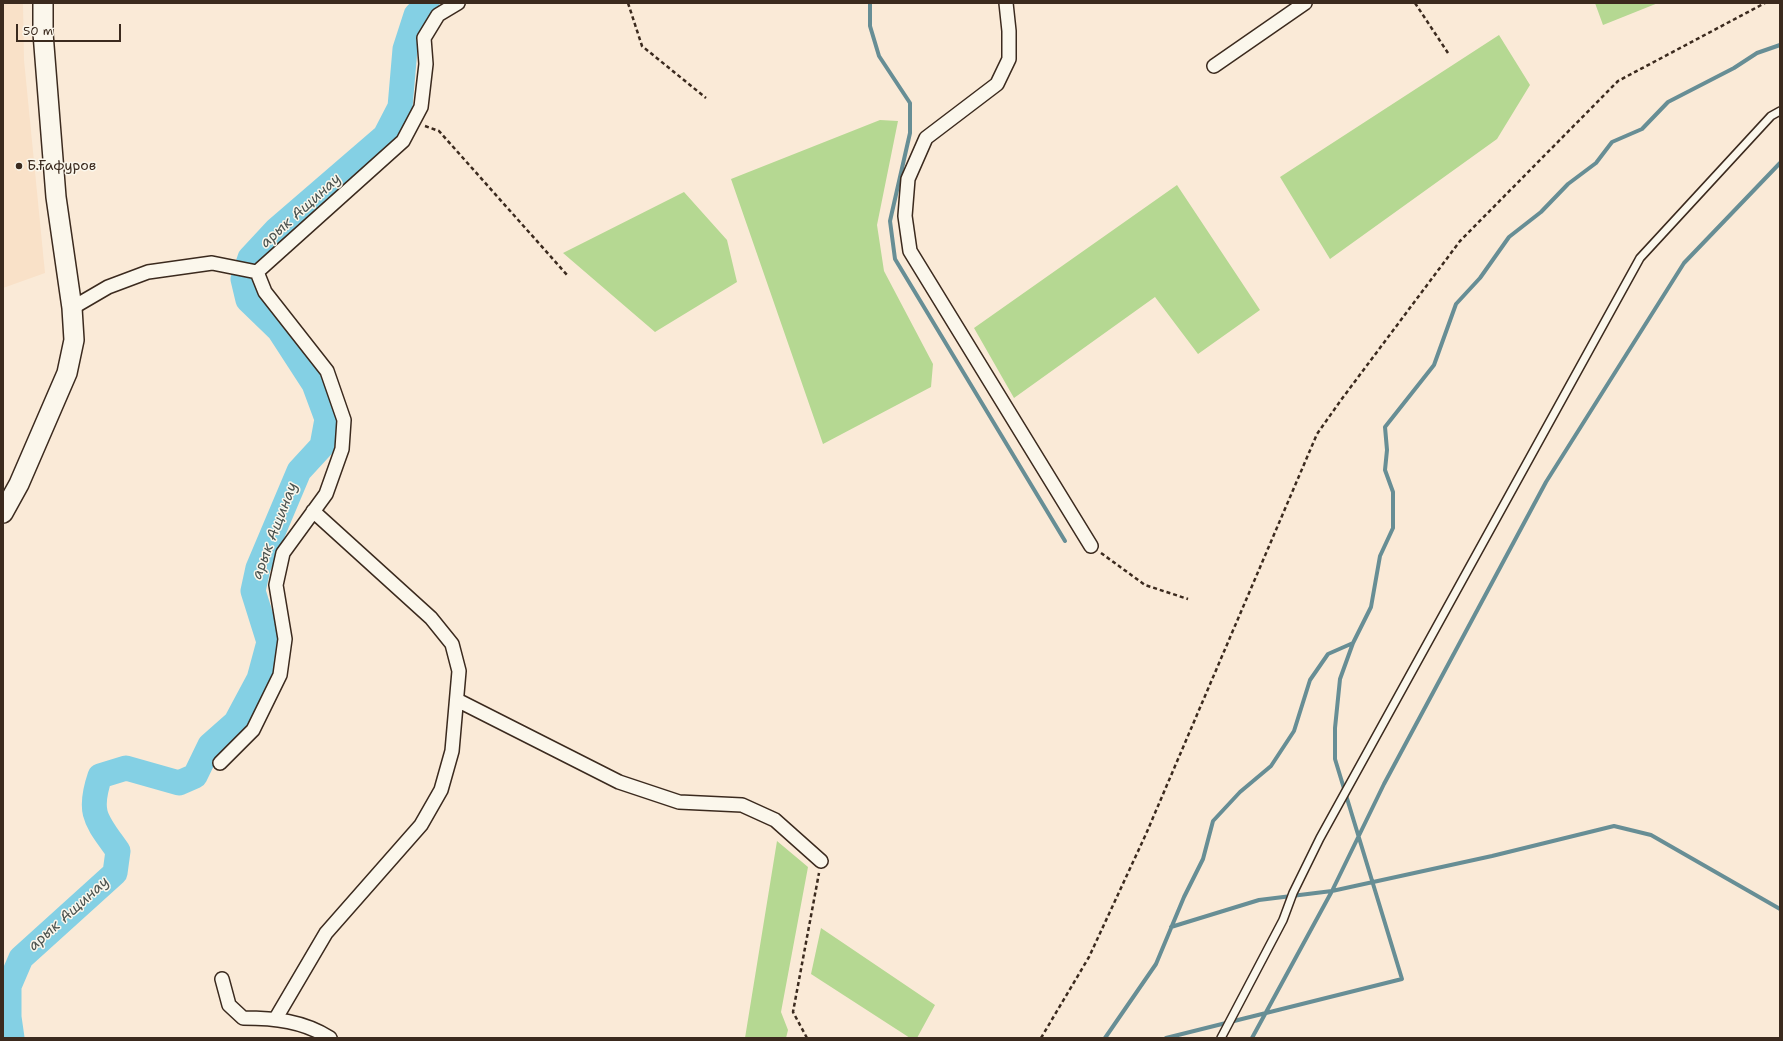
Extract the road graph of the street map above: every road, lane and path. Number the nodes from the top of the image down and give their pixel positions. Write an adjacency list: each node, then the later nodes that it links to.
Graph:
1 (43, 3): 15 (main road)
2 (458, 3): 12 (street)
3 (628, 3): 10 (path)
4 (1006, 3): 18 (street)
5 (1305, 3): 9 (street)
6 (1415, 3): 8 (path)
7 (1765, 3): 27 (path)
8 (1448, 53)
9 (1214, 66)
10 (706, 98)
11 (1780, 111): 28 (lane)
12 (414, 121): 13 (street); 14 (path)
13 (256, 272): 15 (street); 16 (street)
14 (568, 276)
15 (72, 308): 17 (main road)
16 (313, 511): 20 (street); 21 (street)
17 (3, 513)
18 (1091, 546): 19 (path)
19 (1188, 598)
20 (456, 700): 22 (street); 24 (street)
21 (220, 762)
22 (821, 861): 26 (path)
23 (222, 979): 24 (street)
24 (276, 1018): 25 (street)
25 (330, 1038)
26 (807, 1038)
27 (1041, 1038)
28 (1221, 1038)

